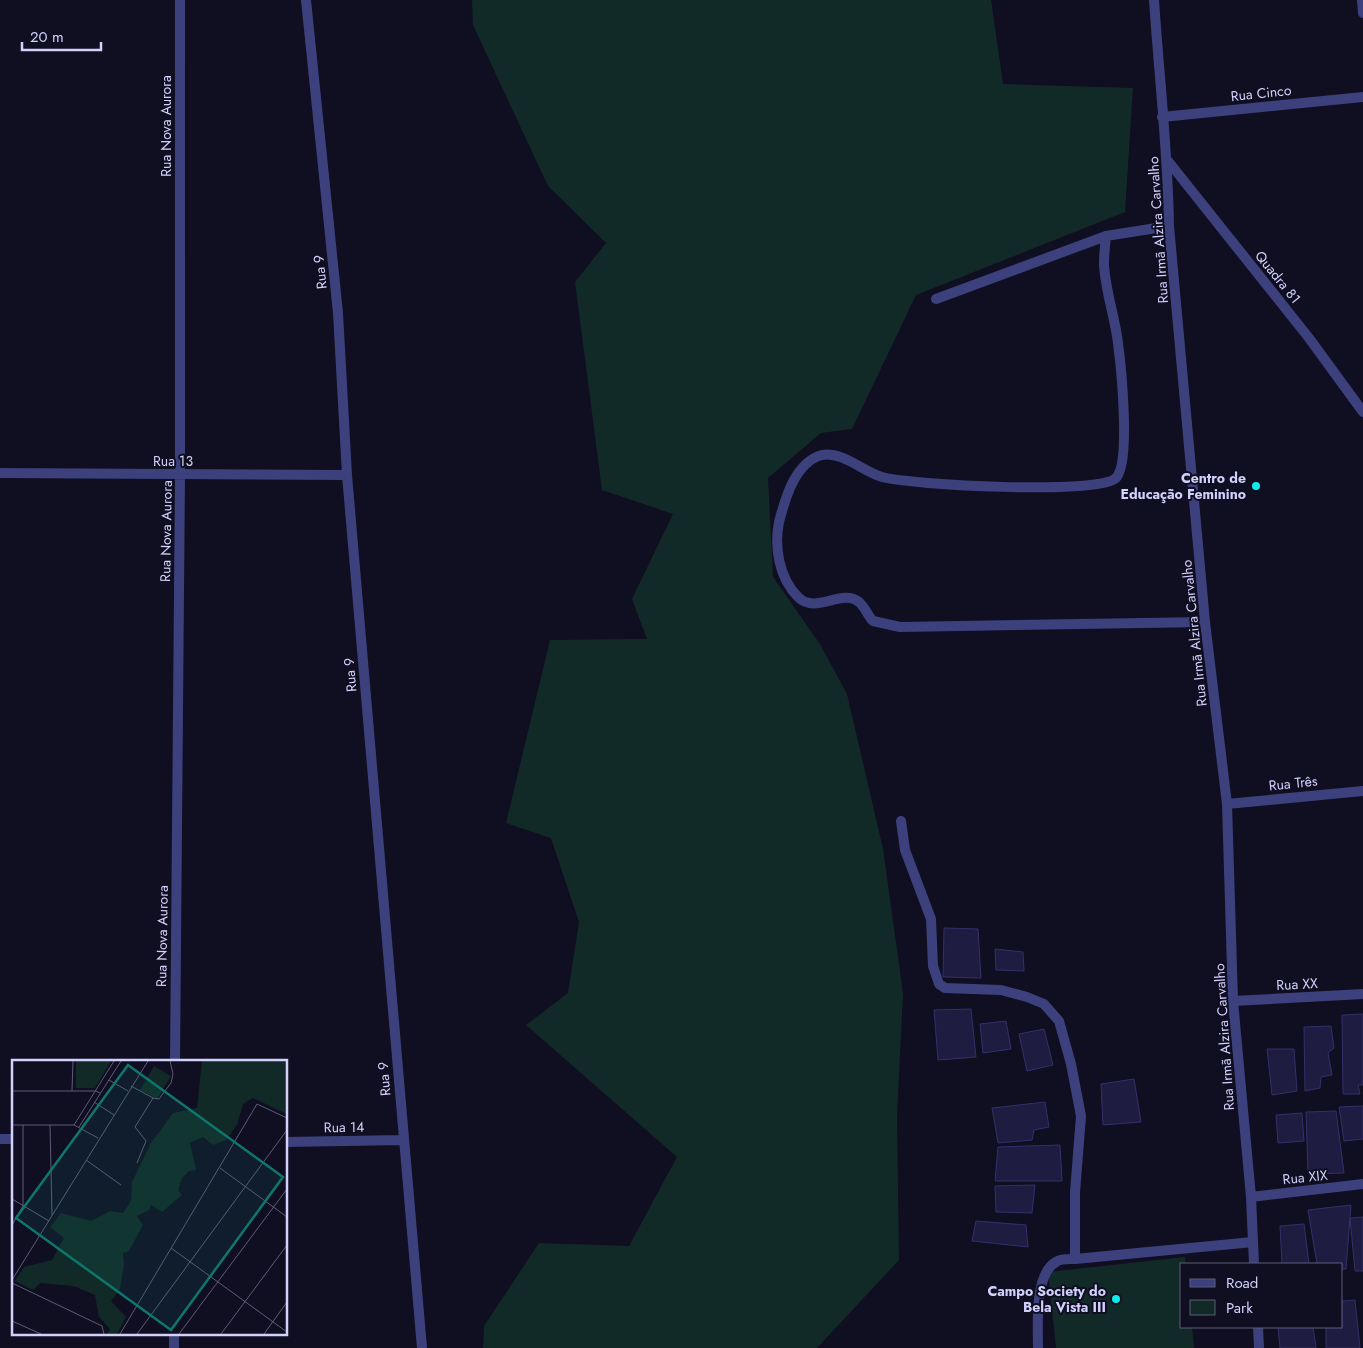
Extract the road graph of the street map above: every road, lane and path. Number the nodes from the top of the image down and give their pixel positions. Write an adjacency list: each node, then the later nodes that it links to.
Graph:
1 (180, 0): 14 (street, Rua Nova Aurora)
2 (306, 0): 15 (street, Rua 9)
3 (1154, 0): 7 (street, Rua Irmã Alzira Carvalho)
4 (1362, 0): 5 (street)
5 (1363, 12)
6 (1363, 97): 7 (street, Rua Cinco)
7 (1162, 117): 8 (street, Rua Irmã Alzira Carvalho)
8 (1168, 161): 9 (street, Rua Irmã Alzira Carvalho); 12 (street, Quadra 81)
9 (1169, 226): 10 (street); 16 (street, Rua Irmã Alzira Carvalho)
10 (1106, 236): 11 (street); 16 (street)
11 (936, 300)
12 (1363, 412)
13 (0, 474): 14 (street, Rua 13)
14 (180, 474): 15 (street, Rua 13); 22 (street, Rua Nova Aurora)
15 (347, 475): 23 (street, Rua 9)
16 (1205, 622): 18 (street, Rua Irmã Alzira Carvalho)
17 (1363, 791): 18 (street, Rua Três)
18 (1226, 804): 21 (street, Rua Irmã Alzira Carvalho)
19 (901, 820): 28 (street)
20 (1363, 994): 21 (street, Rua XX)
21 (1233, 1001): 26 (street, Rua Irmã Alzira Carvalho)
22 (175, 1060)
23 (403, 1140): 24 (street, Rua 14); 31 (street, Rua 9)
24 (288, 1142)
25 (1363, 1184): 26 (street, Rua XIX)
26 (1251, 1197): 27 (street, Rua Irmã Alzira Carvalho)
27 (1253, 1242): 28 (street); 29 (street, Rua Irmã Alzira Carvalho)
28 (1075, 1259): 32 (street)
29 (1254, 1263)
30 (1258, 1328): 33 (street)
31 (422, 1348)
32 (1038, 1348)
33 (1259, 1348)

